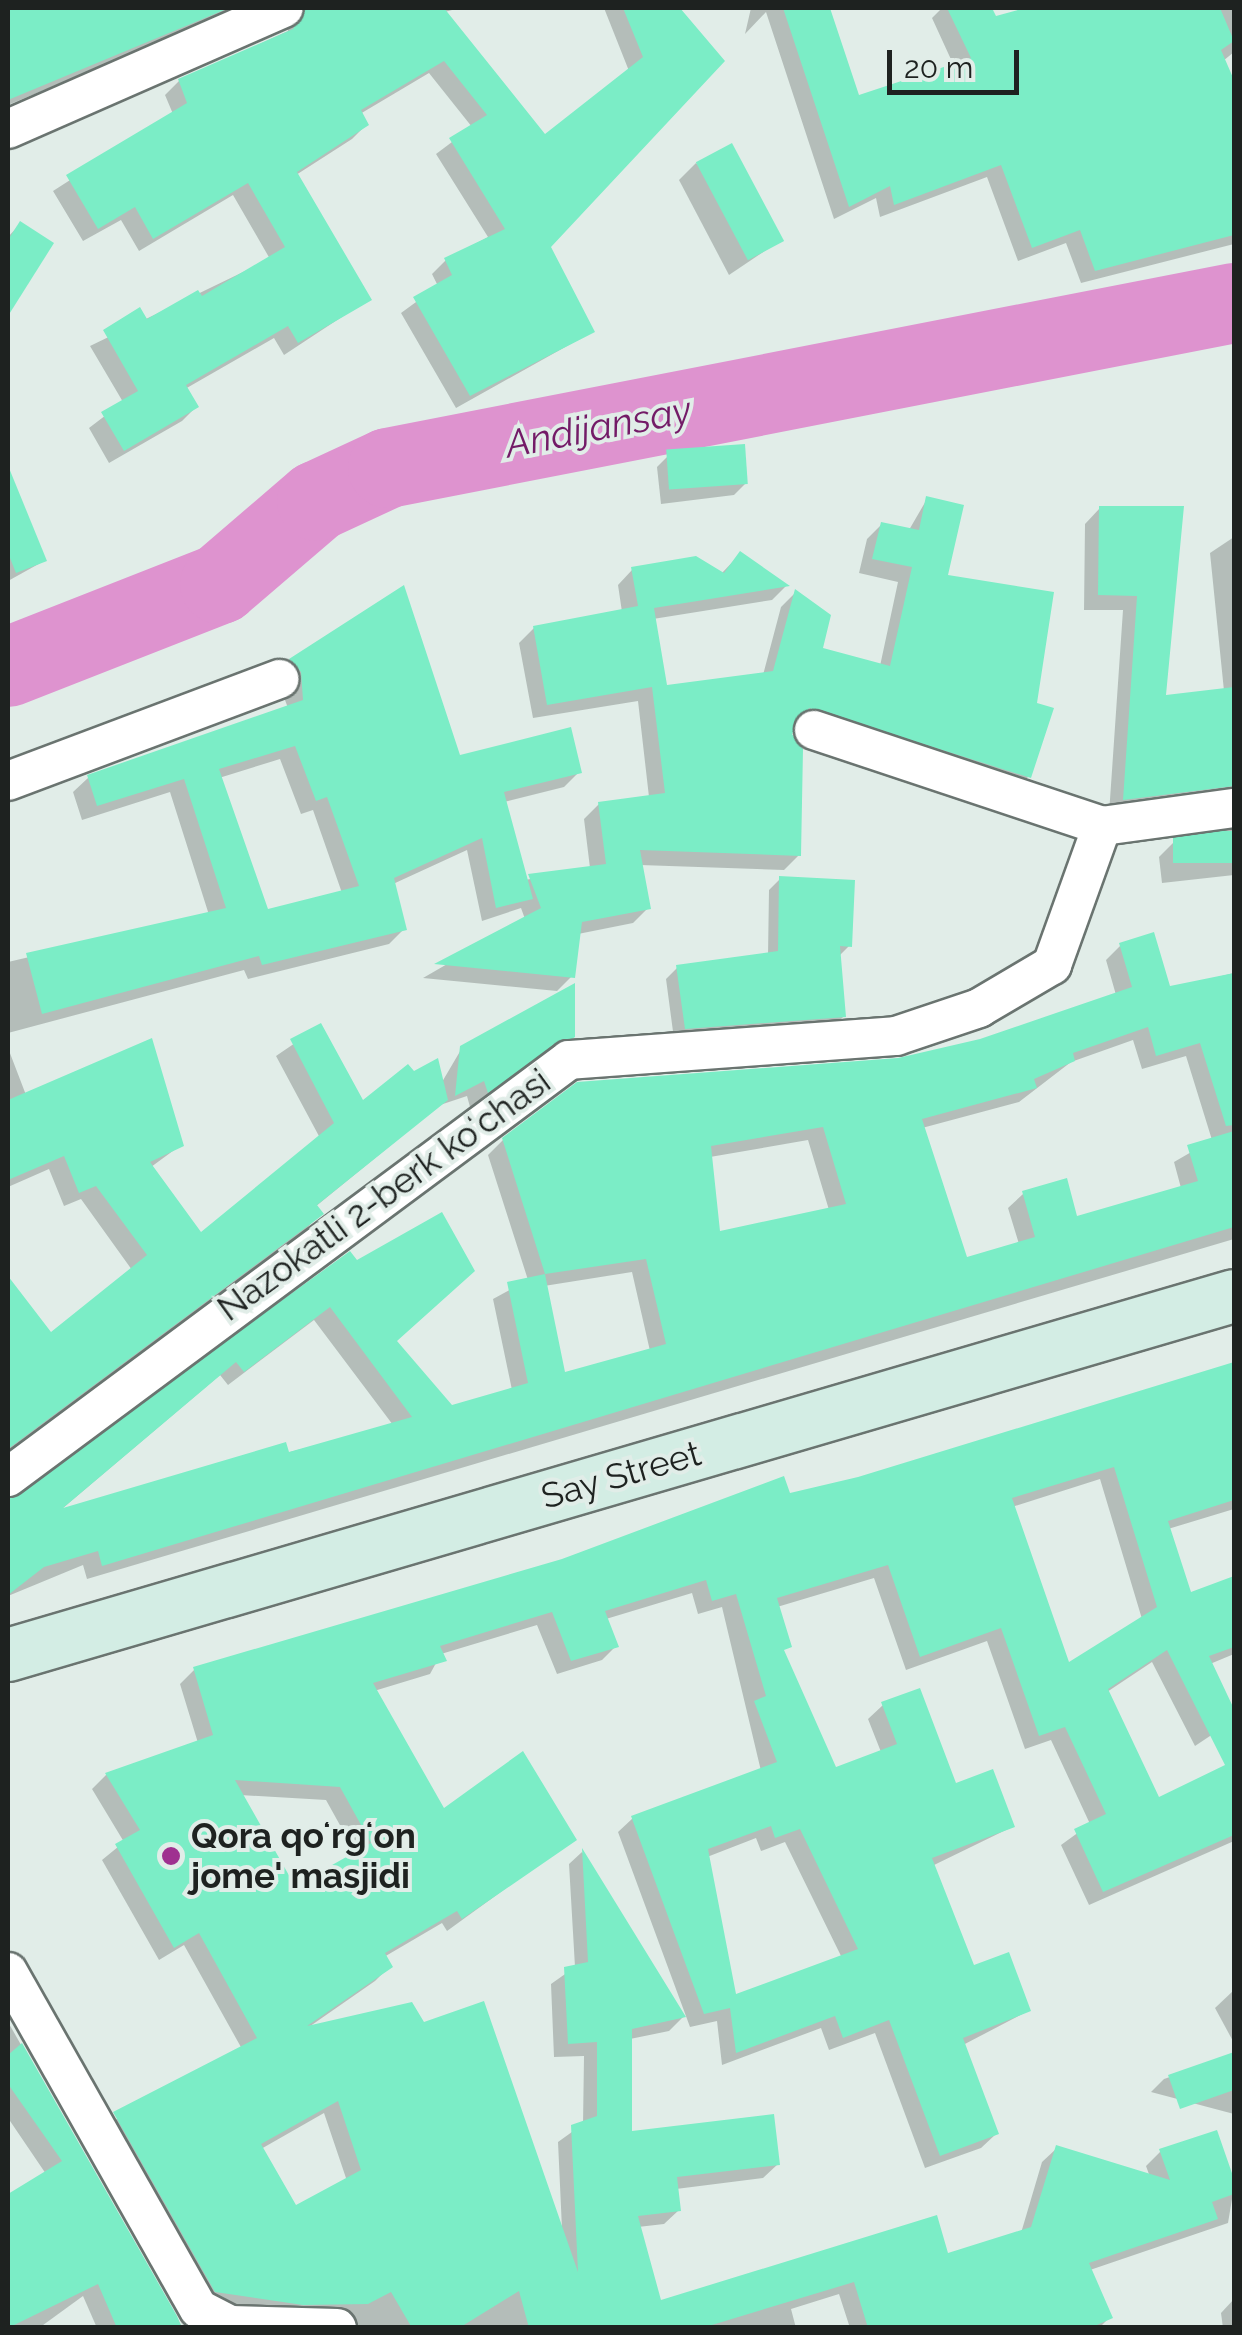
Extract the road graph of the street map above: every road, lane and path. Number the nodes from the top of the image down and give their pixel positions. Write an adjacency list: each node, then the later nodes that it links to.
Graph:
1 (284, 8): 2 (street)
2 (8, 129)
3 (280, 678): 5 (street)
4 (814, 730): 7 (street)
5 (8, 780)
6 (1234, 808): 7 (street)
7 (1102, 826): 9 (street, Nazokatli 2-berk koʻchasi)
8 (1234, 1296): 10 (main road, Say Street)
9 (8, 1477)
10 (8, 1655)
11 (8, 1972): 12 (street)
12 (21, 2027): 13 (street)
13 (337, 2328)

